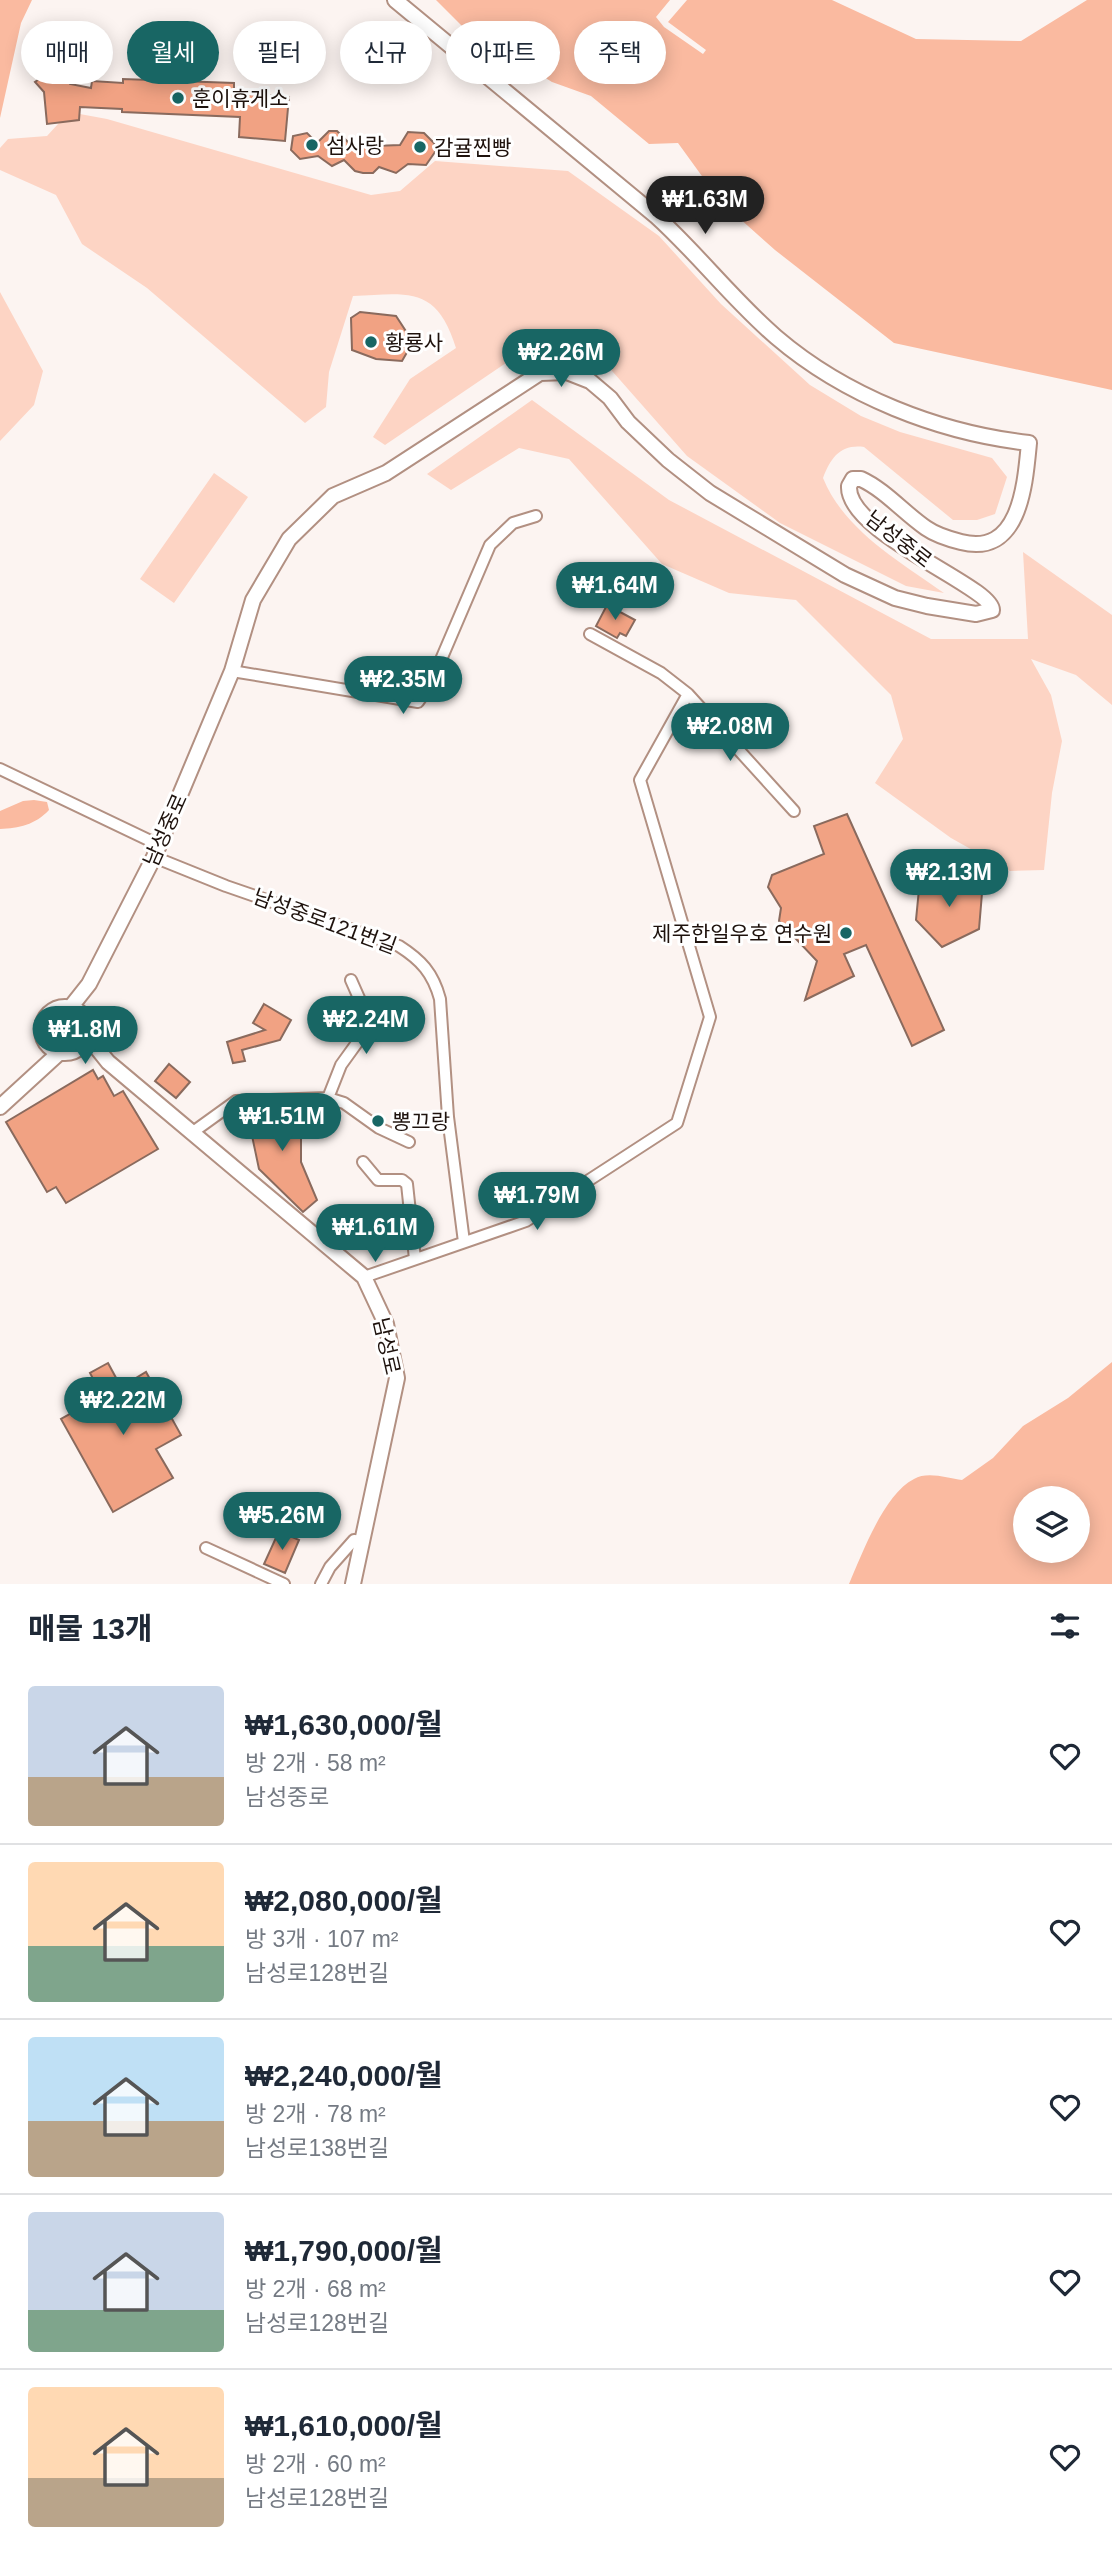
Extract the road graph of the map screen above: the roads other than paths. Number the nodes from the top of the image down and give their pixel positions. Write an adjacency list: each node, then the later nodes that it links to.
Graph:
1 (395, 0): 4 (street, 남성중로)
2 (536, 516): 4 (street)
3 (590, 634): 5 (street)
4 (232, 671): 8 (street, 남성중로)
5 (688, 694): 7 (street); 22 (street)
6 (0, 769): 8 (street, 남성중로121번길)
7 (794, 811)
8 (157, 851): 11 (street, 남성중로); 22 (street, 남성중로121번길)
9 (351, 980): 12 (street)
10 (385, 1004): 12 (street)
11 (76, 1011): 13 (street, 남성로); 14 (street)
12 (370, 1023): 17 (street)
13 (88, 1037): 15 (street); 16 (street, 남성로)
14 (53, 1049): 15 (street); 18 (street)
15 (79, 1049): 16 (street, 남성로)
16 (105, 1060): 19 (street, 남성로)
17 (328, 1098): 19 (street); 20 (street)
18 (0, 1107)
19 (193, 1132): 24 (street, 남성로)
20 (409, 1142)
21 (363, 1162): 23 (street)
22 (464, 1242): 23 (street)
23 (415, 1259): 24 (street)
24 (364, 1278): 25 (street, 남성로)
25 (362, 1541): 28 (street); 29 (street, 남성로)
26 (206, 1548): 27 (street)
27 (284, 1584)
28 (321, 1584)
29 (353, 1584)

